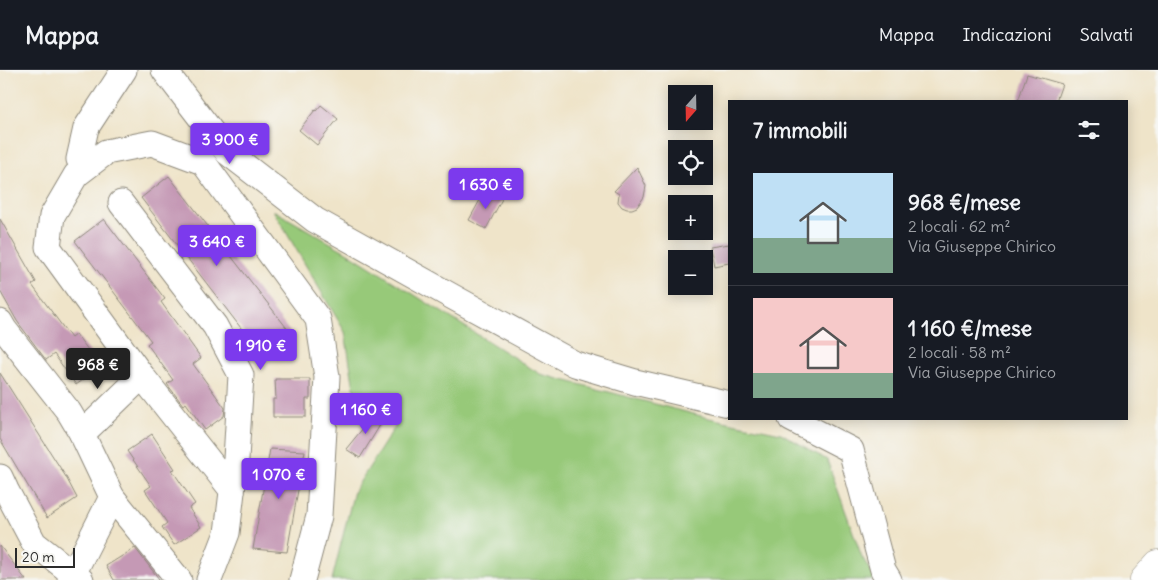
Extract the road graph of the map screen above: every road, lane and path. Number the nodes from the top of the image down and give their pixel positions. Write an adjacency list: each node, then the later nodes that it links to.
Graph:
1 (124, 70): 3 (street)
2 (164, 70): 7 (street)
3 (87, 166): 6 (street); 17 (street)
4 (121, 203): 11 (street)
5 (0, 322): 9 (street)
6 (142, 376): 9 (street); 11 (street)
7 (728, 404)
8 (792, 420): 18 (street)
9 (82, 434): 12 (street)
10 (0, 477): 14 (street)
11 (232, 490): 16 (street)
12 (112, 497): 14 (street); 15 (street)
13 (1158, 564): 19 (main road)
14 (75, 578)
15 (179, 580)
16 (209, 580)
17 (302, 580)
18 (890, 580)
19 (1144, 580)

